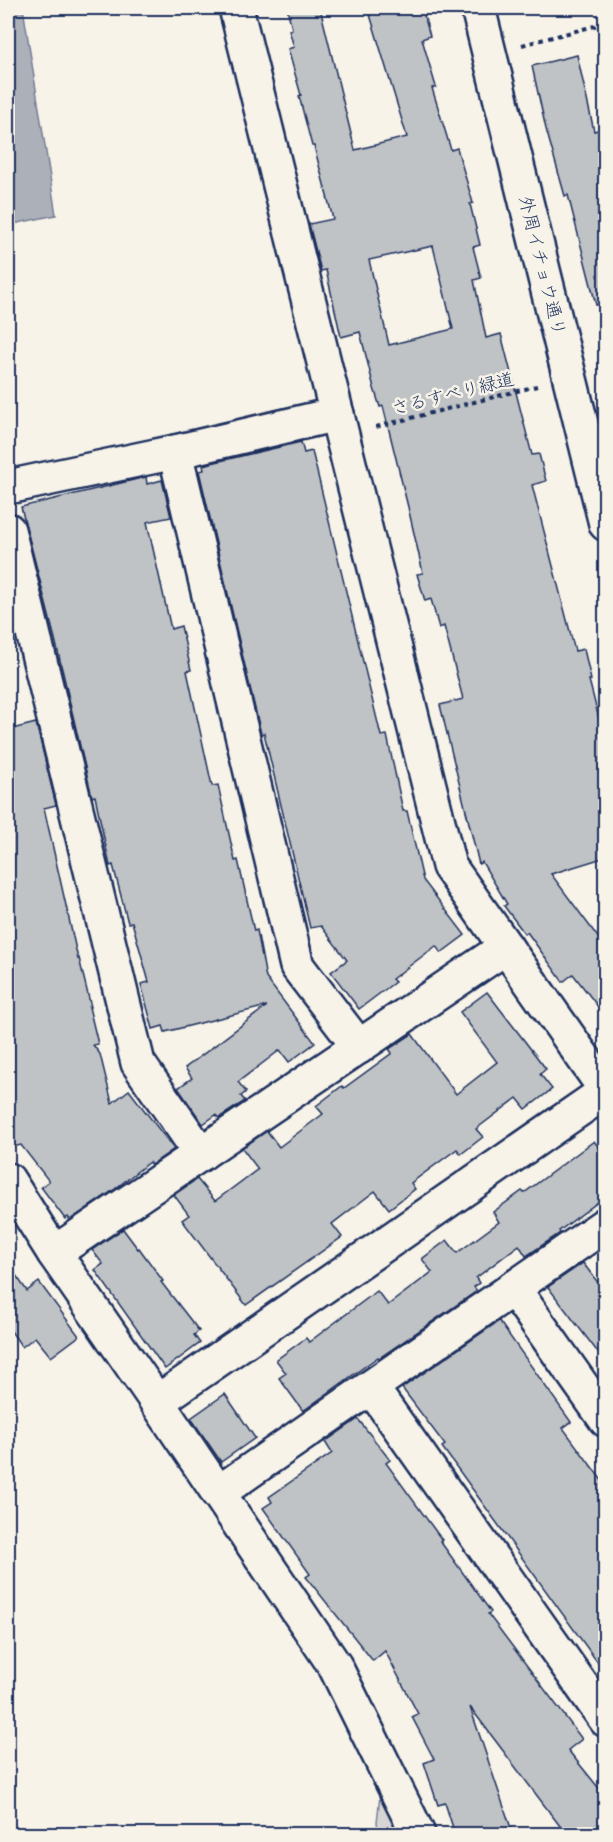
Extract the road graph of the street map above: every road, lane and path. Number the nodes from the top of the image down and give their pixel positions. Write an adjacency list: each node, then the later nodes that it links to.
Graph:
1 (236, 8): 6 (street)
2 (478, 8): 4 (street, 外周イチョウ通り)
3 (606, 23): 4 (path)
4 (490, 54): 5 (street, 外周イチョウ通り)
5 (570, 378): 6 (path, さるすべり緑道); 9 (street, 外周イチョウ通り)
6 (340, 425): 7 (street); 11 (street)
7 (175, 452): 8 (street); 12 (street)
8 (8, 487)
9 (606, 524)
10 (8, 530): 14 (street)
11 (506, 948): 12 (street); 13 (street)
12 (359, 1047): 14 (street)
13 (606, 1090): 20 (street)
14 (201, 1154): 17 (street)
15 (8, 1180): 17 (street)
16 (606, 1224): 18 (street)
17 (54, 1253): 20 (street)
18 (513, 1288): 19 (street); 21 (street)
19 (371, 1387): 22 (street); 23 (street)
20 (158, 1402): 22 (street)
21 (606, 1420)
22 (218, 1493): 24 (street)
23 (606, 1720)
24 (418, 1834)

